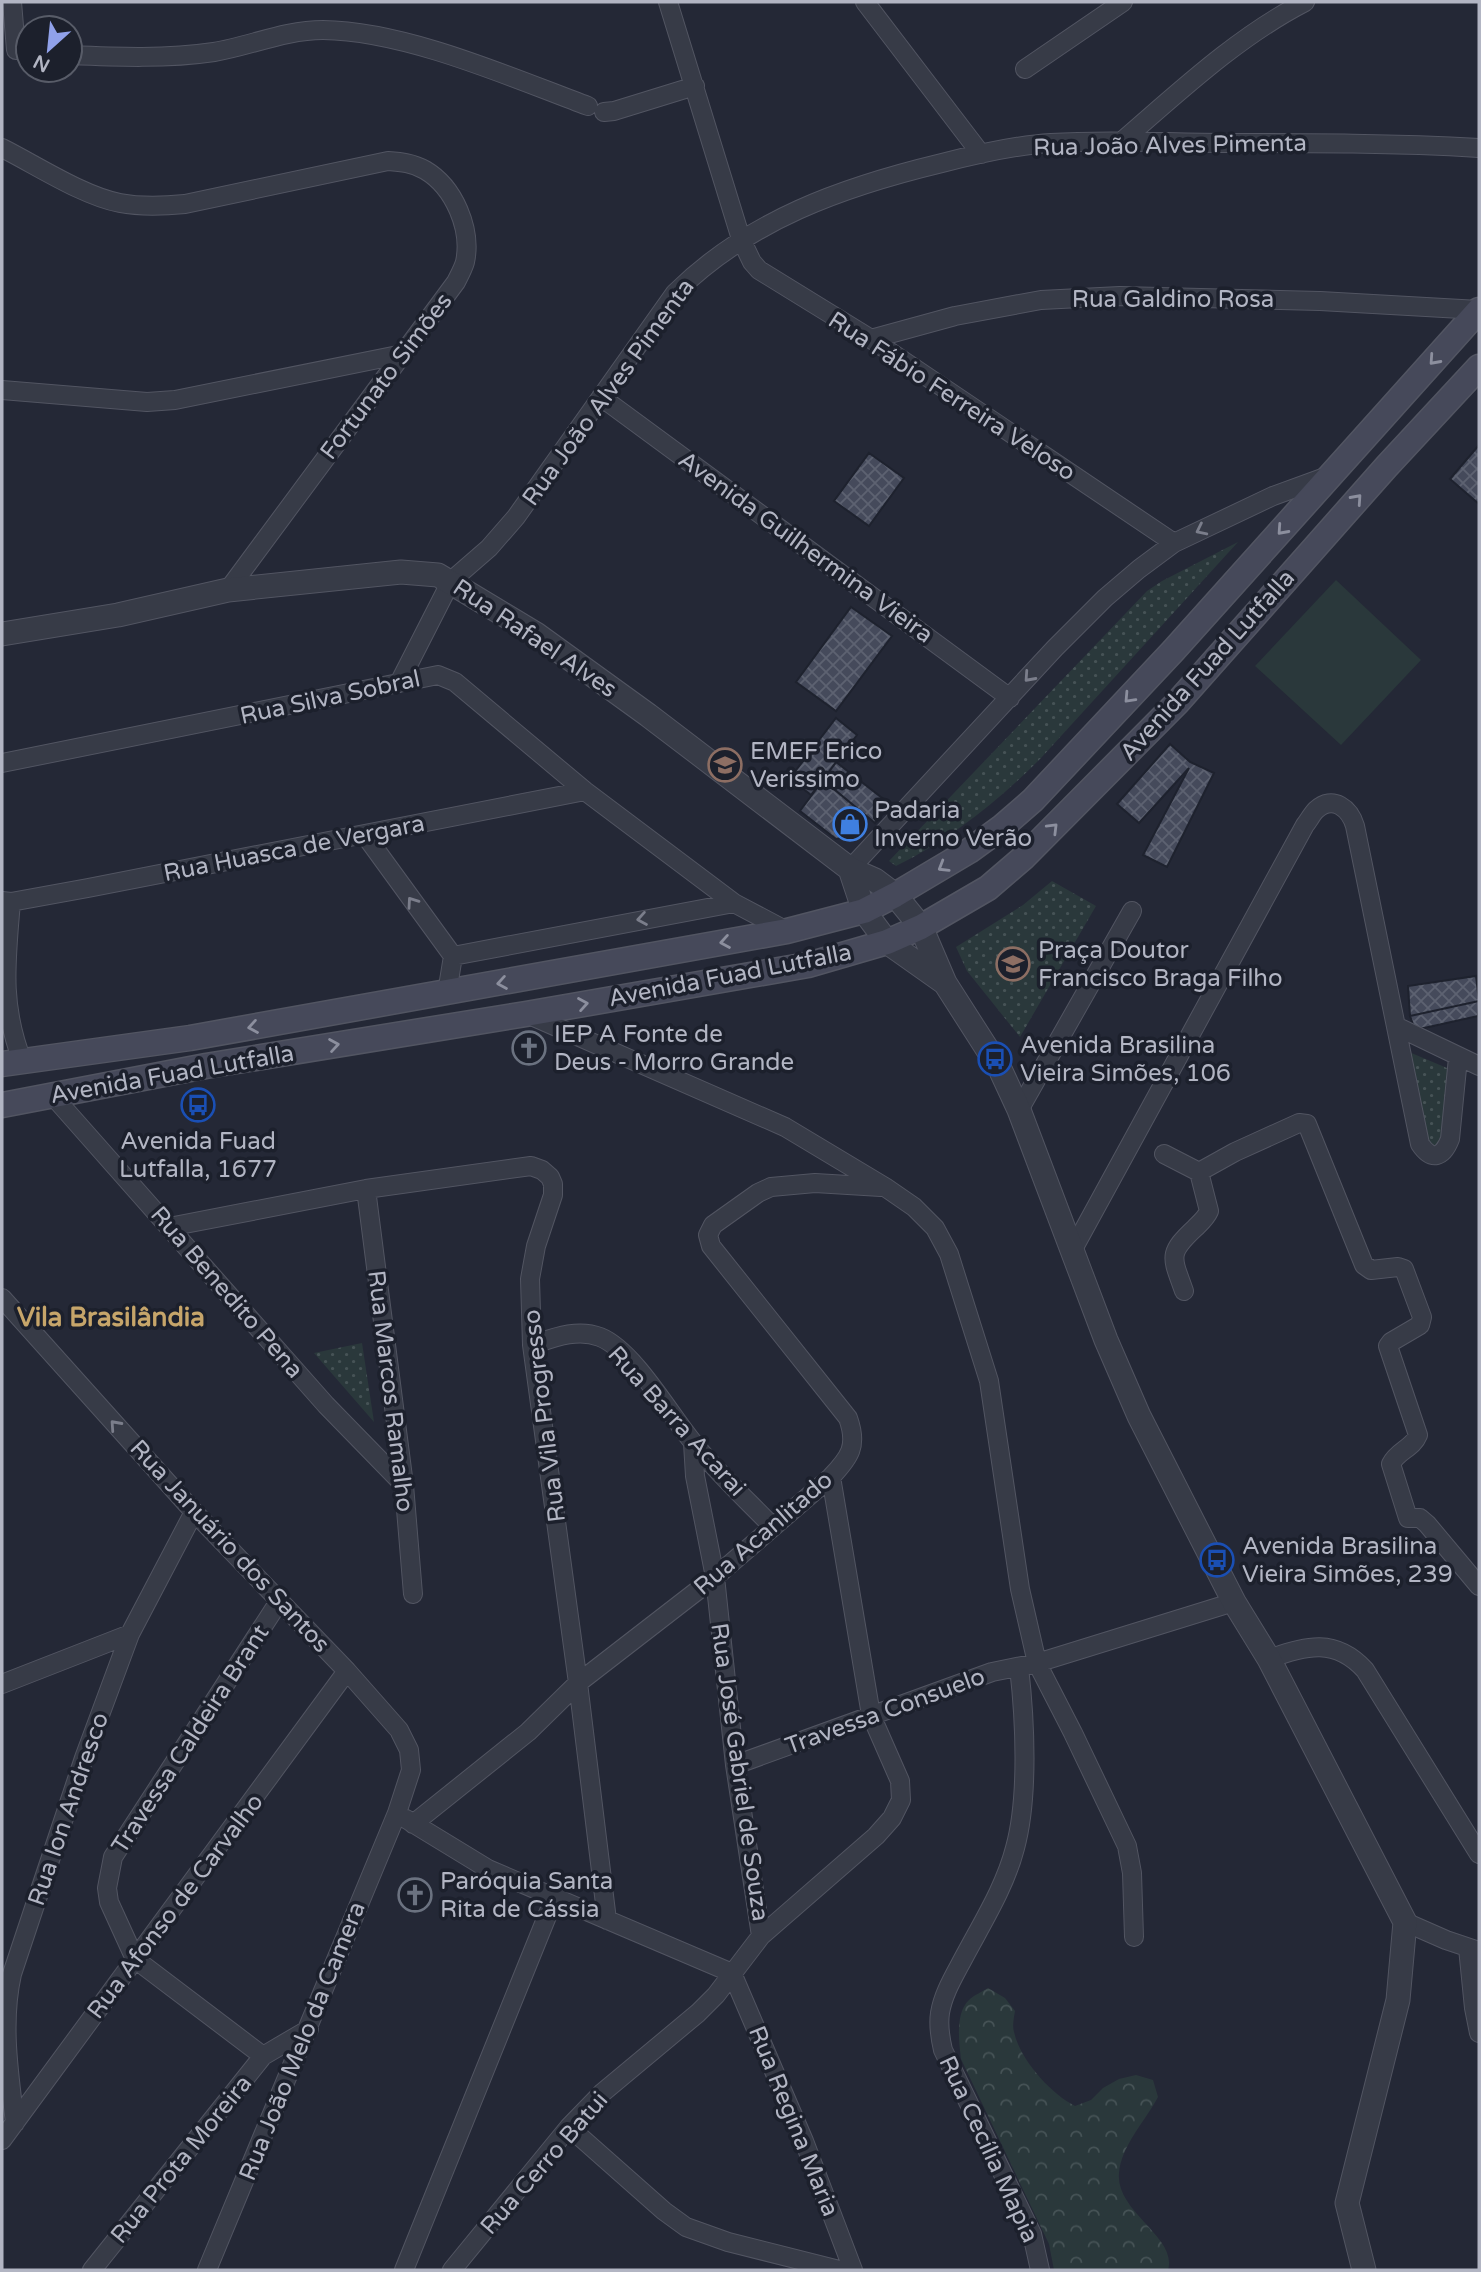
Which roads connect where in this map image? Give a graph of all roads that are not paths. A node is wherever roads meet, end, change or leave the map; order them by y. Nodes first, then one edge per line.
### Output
1 (12, 2) edge
2 (668, 2) edge
3 (864, 2) edge
4 (1123, 2) edge
5 (1305, 2) edge
6 (14, 33) edge
7 (84, 55) edge
8 (1026, 69) dead end
9 (695, 86) junction
10 (1121, 142) junction
11 (2, 148) edge
12 (1479, 148) edge
13 (981, 154) junction
14 (741, 239) junction
15 (1479, 310) edge
16 (871, 339) junction
17 (403, 354) junction
18 (1479, 367) edge
19 (2, 390) edge
20 (601, 397) junction
21 (1331, 475) junction
22 (1174, 543) junction
23 (451, 581) junction
24 (228, 590) junction
25 (2, 634) edge
26 (399, 683) junction
27 (1010, 698) junction
28 (2, 764) edge
29 (585, 791) junction
30 (365, 835) junction
31 (850, 869) junction
32 (895, 895) junction
33 (6, 901) edge
34 (734, 903) junction
35 (864, 911) junction
36 (1132, 911) dead end
37 (921, 927) junction
38 (787, 931) junction
39 (887, 942) junction
40 (453, 957) junction
41 (946, 982) junction
42 (447, 993) junction
43 (526, 1014) junction
44 (1398, 1027) junction
45 (153, 1044) junction
46 (1458, 1058) junction
47 (12, 1063) edge
48 (1479, 1066) edge
49 (149, 1077) junction
50 (53, 1096) junction
51 (2, 1105) edge
52 (1019, 1110) junction
53 (1164, 1154) dead end
54 (1199, 1172) junction
55 (885, 1187) junction
56 (366, 1189) junction
57 (169, 1227) junction
58 (1071, 1253) junction
59 (1184, 1292) dead end
60 (2, 1298) edge
61 (531, 1345) junction
62 (693, 1443) junction
63 (831, 1477) junction
64 (404, 1485) junction
65 (194, 1512) junction
66 (773, 1527) junction
67 (715, 1577) junction
68 (1479, 1586) edge
69 (413, 1594) dead end
70 (280, 1600) junction
71 (1234, 1602) junction
72 (130, 1634) junction
73 (1269, 1659) junction
74 (1028, 1665) junction
75 (347, 1671) junction
76 (578, 1683) junction
77 (2, 1684) edge
78 (871, 1715) junction
79 (735, 1766) junction
80 (397, 1813) junction
81 (413, 1824) junction
82 (1479, 1854) edge
83 (554, 1899) junction
84 (607, 1920) junction
85 (1405, 1922) junction
86 (761, 1936) junction
87 (1134, 1937) dead end
88 (1474, 1949) edge
89 (135, 1959) junction
90 (732, 1973) junction
91 (309, 2029) junction
92 (1479, 2033) edge
93 (263, 2056) junction
94 (15, 2123) junction
95 (569, 2127) junction
96 (2, 2140) edge
97 (92, 2270) edge
98 (207, 2270) edge
99 (404, 2270) edge
100 (452, 2270) edge
101 (839, 2270) edge
102 (853, 2270) edge
103 (1040, 2270) edge
104 (1364, 2270) edge

1 - 6 street
2 - 9 street, Rua Fábio Ferreira Veloso
3 - 13 street
4 - 8 street
5 - 10 street
7 - 9 street
9 - 14 street, Rua Fábio Ferreira Veloso
10 - 12 street, Rua João Alves Pimenta
10 - 13 street, Rua João Alves Pimenta
11 - 17 street, Fortunato Simões
13 - 14 street, Rua João Alves Pimenta
14 - 16 street, Rua Fábio Ferreira Veloso
14 - 20 street, Rua João Alves Pimenta
15 - 16 street, Rua Galdino Rosa
15 -> 21 main road, Avenida Fuad Lutfalla
16 - 22 street, Rua Fábio Ferreira Veloso
17 - 19 street
17 - 24 street, Fortunato Simões
37 -> 18 main road, Avenida Fuad Lutfalla
20 - 23 street, Rua João Alves Pimenta
20 - 27 street, Avenida Guilhermina Vieira
21 -> 22 street, Avenida Fuad Lutfalla
21 -> 32 main road, Avenida Fuad Lutfalla
22 -> 27 street, Avenida Fuad Lutfalla
23 - 24 street, Rua Rafael Alves
23 - 26 street
23 - 31 street, Rua Rafael Alves
24 - 25 street, Rua Rafael Alves
26 - 28 street, Rua Silva Sobral
26 - 29 street, Rua Silva Sobral
27 - 31 street, Avenida Fuad Lutfalla
29 - 30 street, Rua Huasca de Vergara
29 - 34 street, Rua Silva Sobral
30 - 33 street, Rua Huasca de Vergara
40 -> 30 street
31 - 32 street, Rua Rafael Alves
31 - 35 street
32 - 35 main road, Avenida Fuad Lutfalla
32 - 37 street, Rua Rafael Alves
33 - 47 street
34 - 38 street, Rua Silva Sobral
34 -> 40 street
35 - 38 main road, Avenida Fuad Lutfalla
35 - 39 street
36 - 52 street
37 - 39 main road, Avenida Fuad Lutfalla
37 - 41 street, Rua Rafael Alves
38 -> 42 main road, Avenida Fuad Lutfalla
39 - 41 street
43 -> 39 main road, Avenida Fuad Lutfalla
40 - 42 street
41 - 52 street, Rua Rafael Alves
42 -> 45 main road, Avenida Fuad Lutfalla
49 -> 43 main road, Avenida Fuad Lutfalla
43 - 55 street
44 - 46 street
44 - 46 street
44 - 58 street
45 - 47 main road, Avenida Fuad Lutfalla
45 - 49 main road
46 - 48 street
49 - 50 main road, Avenida Fuad Lutfalla
50 - 51 main road, Avenida Fuad Lutfalla
50 - 57 street, Rua Benedito Pena
52 - 58 street, Rua Rafael Alves
53 - 54 street
54 - 59 street
54 - 68 street
55 - 63 street, Rua Acanlitado
55 - 74 street
56 - 57 street, Rua Vila Progresso
56 - 61 street, Rua Vila Progresso
56 - 64 street, Rua Marcos Ramalho
57 - 64 street, Rua Benedito Pena
58 - 71 street, Rua Rafael Alves
65 -> 60 street, Rua Januário dos Santos
61 - 62 street, Rua Barra Acarai
61 - 76 street, Rua Vila Progresso
62 - 66 street, Rua Barra Acarai
62 - 67 street, Rua José Gabriel de Souza
63 - 66 street, Rua Acanlitado
63 - 78 street, Rua Cerro Batui
64 - 69 street, Rua Marcos Ramalho
65 - 70 street, Rua Januário dos Santos
65 - 72 street, Rua Ion Andresco
66 - 67 street, Rua Acanlitado
67 - 76 street, Rua Acanlitado
67 - 79 street, Rua José Gabriel de Souza
70 - 75 street, Rua Januário dos Santos
70 - 89 street, Travessa Caldeira Brant
71 - 73 street, Rua Rafael Alves
71 - 74 street, Travessa Consuelo
72 - 77 street
72 - 94 street, Rua Ion Andresco
73 - 82 street
73 - 85 street, Rua Rafael Alves
74 - 78 street, Travessa Consuelo
74 - 87 street
74 - 103 street, Rua Cecília Mapia
75 - 80 street, Rua Januário dos Santos
75 - 89 street, Rua Afonso de Carvalho
76 - 81 street, Rua Acanlitado
76 - 84 street, Rua Vila Progresso
78 - 79 street, Travessa Consuelo
78 - 86 street, Rua Cerro Batui
79 - 86 street, Rua José Gabriel de Souza
80 - 81 street
80 - 91 street, Rua João Melo da Camera
81 - 83 street
83 - 84 street
83 - 99 street
84 - 90 street
85 - 88 street
85 - 104 street
86 - 90 street, Rua Cerro Batui
88 - 92 street
89 - 93 street
89 - 94 street, Rua Afonso de Carvalho
90 - 95 street, Rua Cerro Batui
90 - 102 street, Rua Regina Maria
91 - 93 street, Rua Prota Moreira
91 - 98 street, Rua João Melo da Camera
93 - 97 street, Rua Prota Moreira
94 - 96 street, Rua Afonso de Carvalho
95 - 100 street, Rua Cerro Batui
95 - 101 street

